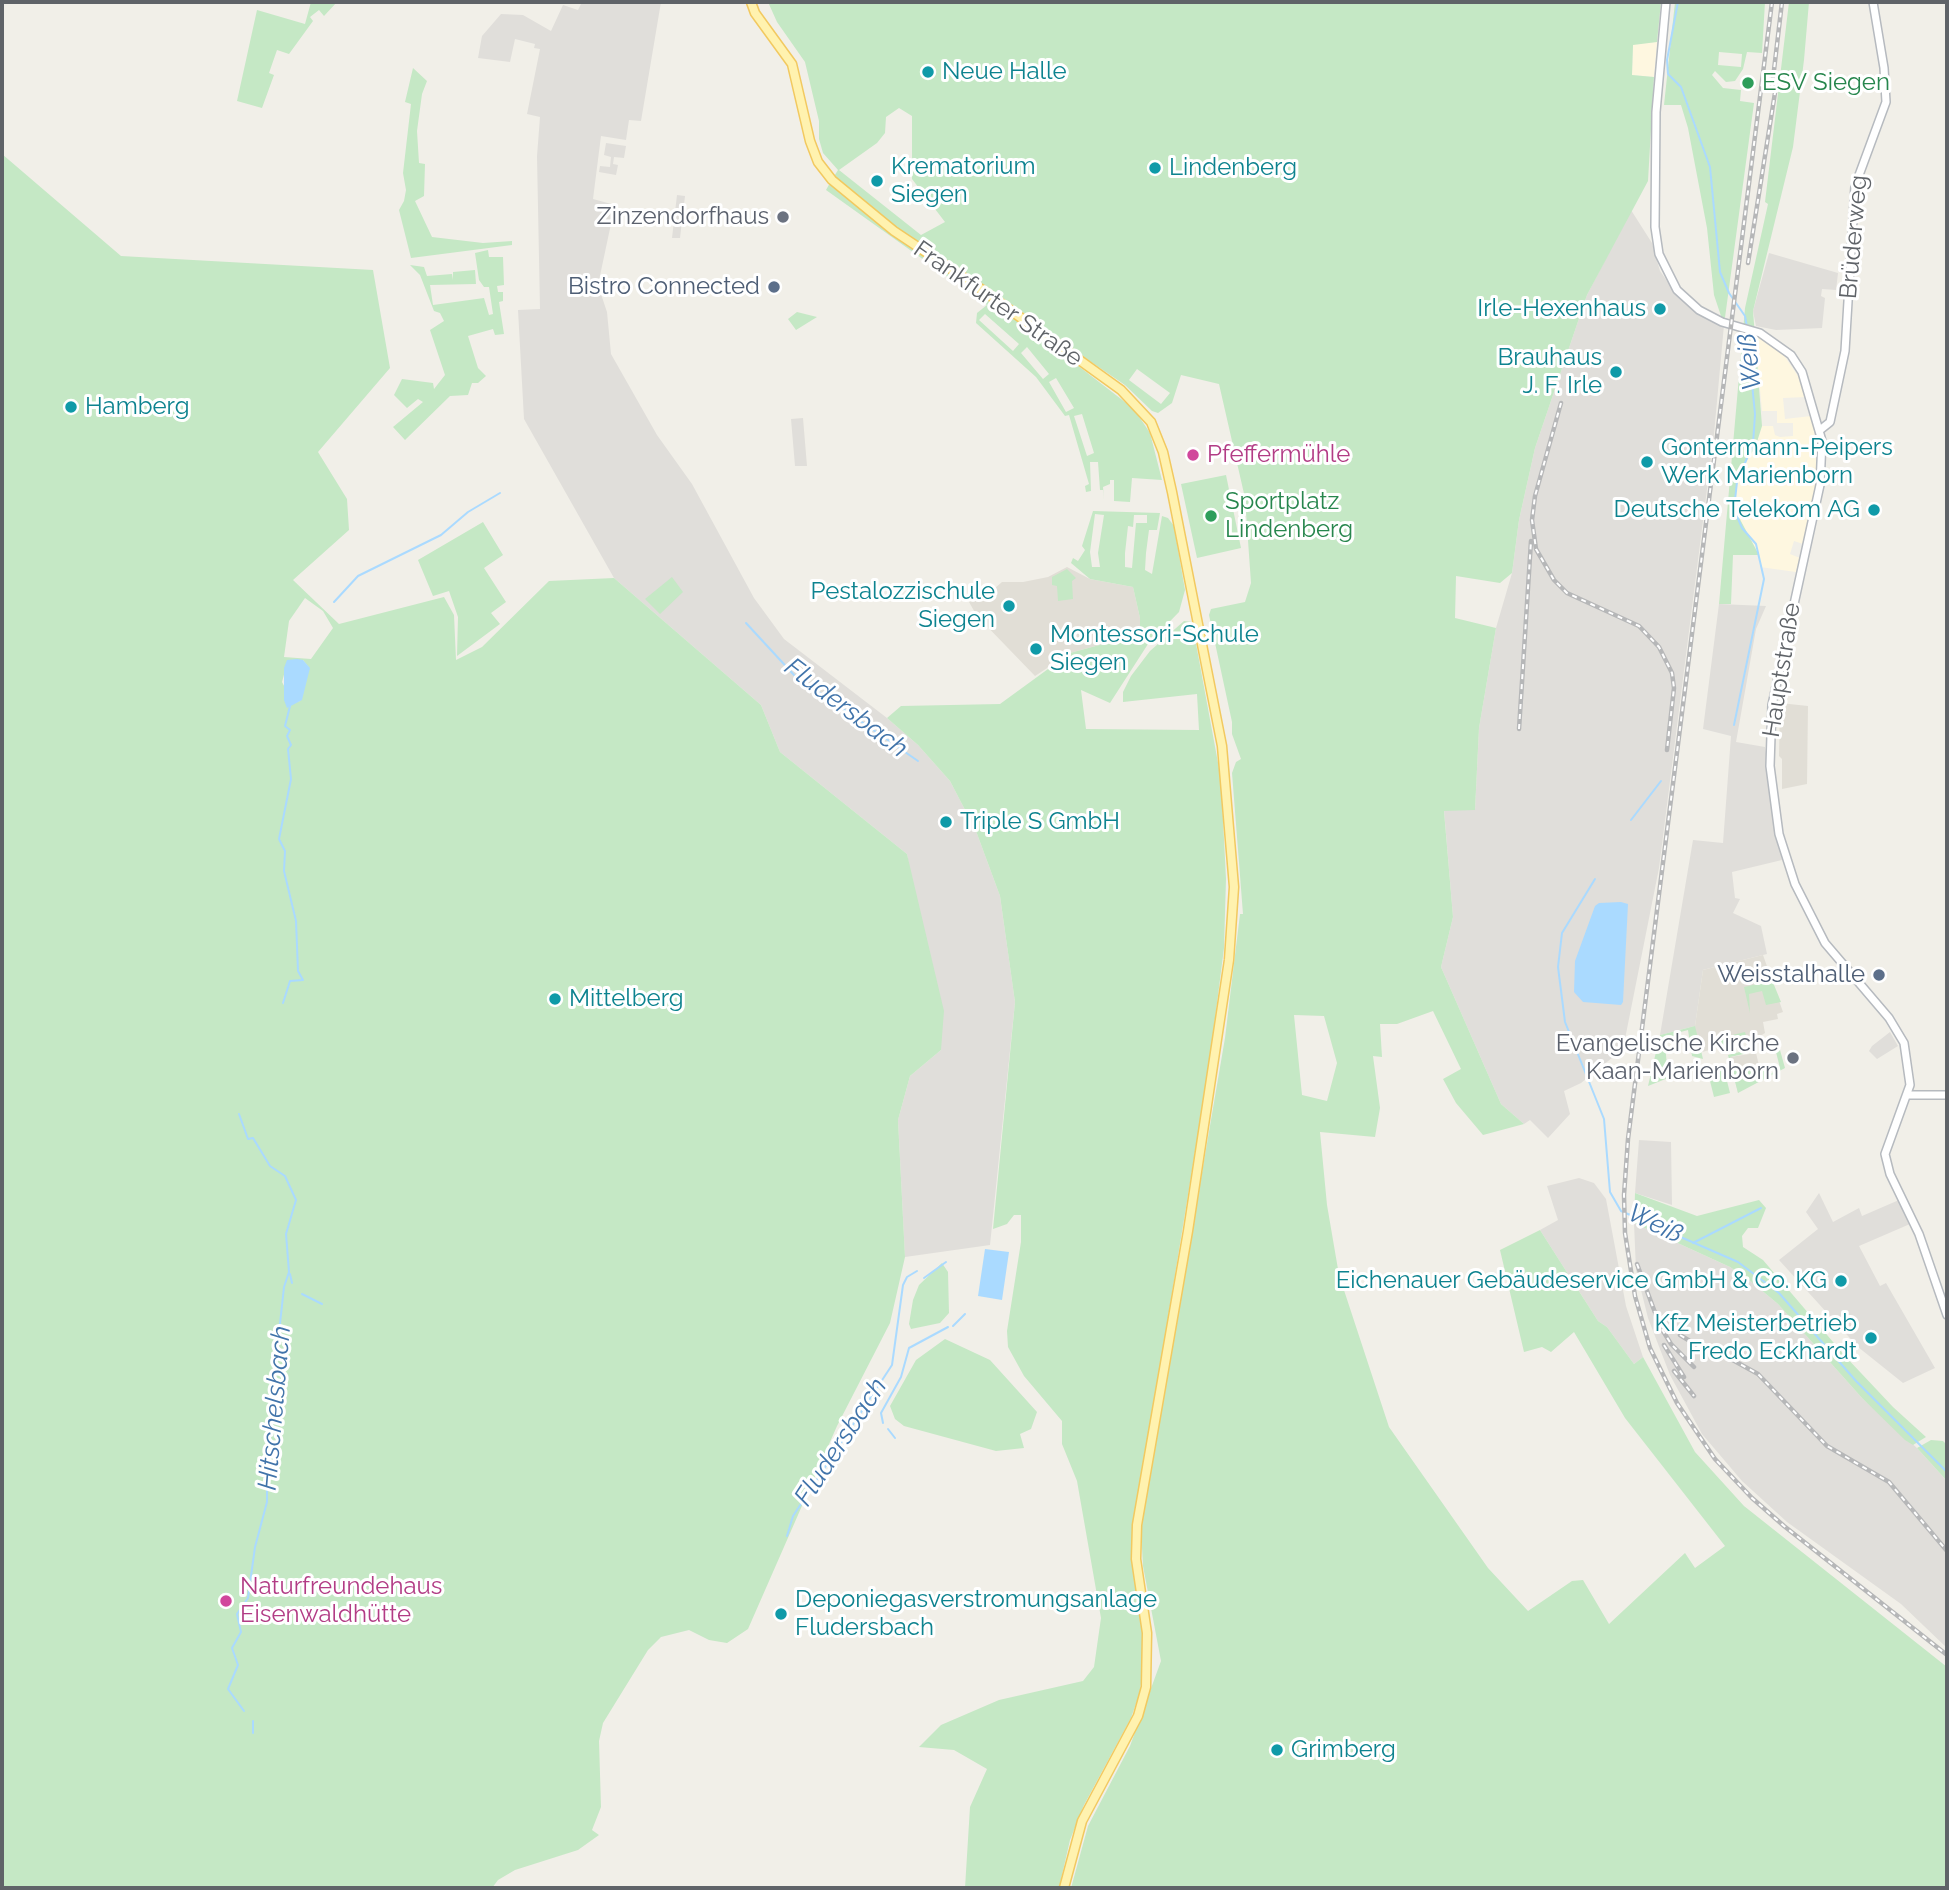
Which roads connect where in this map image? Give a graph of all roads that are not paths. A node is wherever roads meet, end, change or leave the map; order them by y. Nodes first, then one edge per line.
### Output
1 (751, 2) edge
2 (1666, 2) edge
3 (1873, 2) edge
4 (1820, 430) junction
5 (1908, 1095) junction
6 (1947, 1095) edge
7 (1947, 1315) edge
8 (1064, 1888) edge

1 - 8 main road, Frankfurter Straße
2 - 4 main road, Hauptstraße
3 - 4 main road, Brüderweg
4 - 5 main road, Hauptstraße
5 - 6 main road
5 - 7 main road, Hauptstraße

